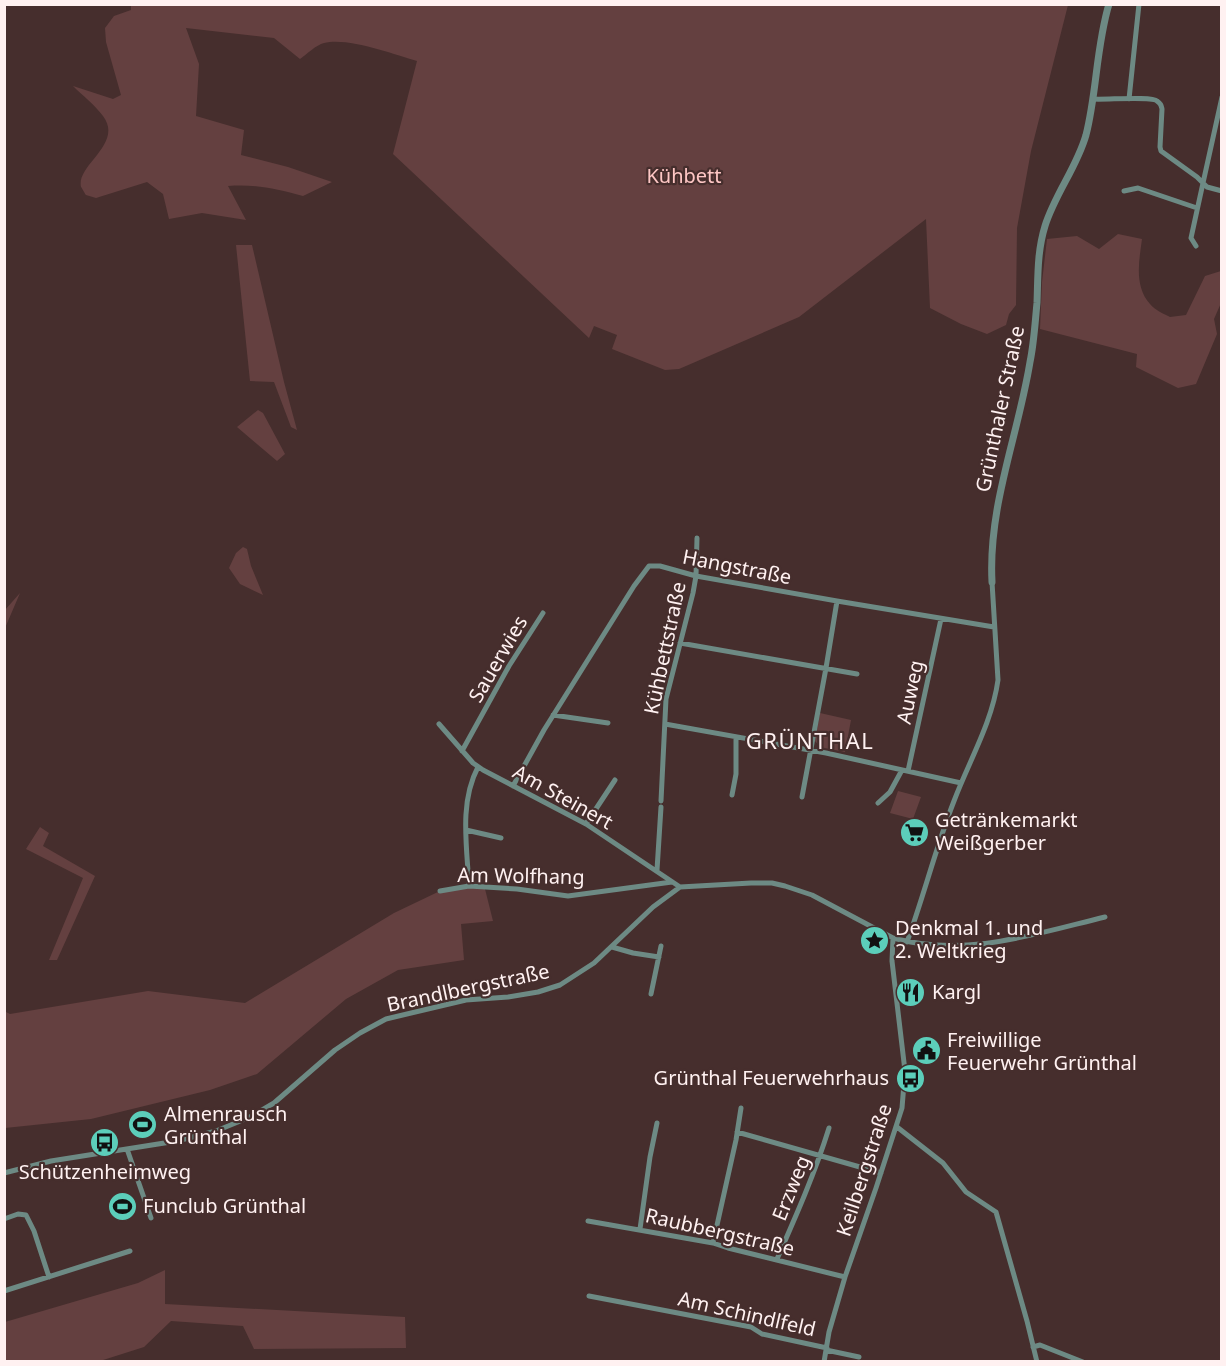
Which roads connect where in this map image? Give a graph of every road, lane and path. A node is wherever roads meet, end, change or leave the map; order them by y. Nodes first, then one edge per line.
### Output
1 (1109, 4) edge
2 (1139, 4) edge
3 (1221, 97) edge
4 (1093, 99) junction
5 (1129, 99) junction
6 (1203, 183) junction
7 (1124, 191) dead end
8 (1221, 191) edge
9 (1197, 208) junction
10 (1196, 246) dead end
11 (697, 538) dead end
12 (696, 576) junction
13 (992, 582) joint
14 (837, 601) junction
15 (543, 613) dead end
16 (941, 619) junction
17 (994, 627) junction
18 (680, 643) junction
19 (826, 668) junction
20 (858, 674) dead end
21 (553, 715) junction
22 (608, 723) dead end
23 (439, 724) dead end
24 (664, 724) junction
25 (736, 738) junction
26 (811, 751) junction
27 (462, 752) junction
28 (478, 766) junction
29 (905, 771) junction
30 (615, 780) dead end
31 (961, 783) junction
32 (513, 786) junction
33 (732, 795) dead end
34 (802, 797) dead end
35 (878, 803) dead end
36 (586, 824) junction
37 (466, 830) junction
38 (501, 838) dead end
39 (657, 870) junction
40 (672, 882) junction
41 (469, 886) junction
42 (680, 886) junction
43 (440, 891) dead end
44 (1104, 917) dead end
45 (893, 938) junction
46 (907, 942) junction
47 (661, 946) dead end
48 (612, 947) junction
49 (658, 957) junction
50 (651, 994) dead end
51 (741, 1108) dead end
52 (657, 1124) dead end
53 (897, 1127) junction
54 (829, 1128) dead end
55 (737, 1132) junction
56 (127, 1149) junction
57 (820, 1155) junction
58 (4, 1173) edge
59 (881, 1173) junction
60 (151, 1218) dead end
61 (4, 1219) edge
62 (588, 1221) dead end
63 (640, 1229) junction
64 (713, 1243) junction
65 (130, 1251) dead end
66 (777, 1259) junction
67 (49, 1277) junction
68 (845, 1277) junction
69 (4, 1291) edge
70 (589, 1296) dead end
71 (1033, 1347) junction
72 (826, 1349) junction
73 (859, 1358) dead end
74 (824, 1362) edge
75 (1037, 1362) edge
76 (1083, 1362) edge

1 - 4 street, Grünthaler Straße
2 - 5 street
3 - 6 street
4 - 5 street
4 - 13 street, Grünthaler Straße
5 - 6 street
6 - 8 street
6 - 9 street
7 - 9 street
9 - 10 street
11 - 12 street, Kühbettstraße
12 - 14 street, Hangstraße
12 - 18 street, Kühbettstraße
12 - 21 street, Hangstraße
13 - 17 street
14 - 16 street, Hangstraße
14 - 19 street
15 - 27 street, Sauerwies
16 - 17 street, Hangstraße
16 - 29 street, Auweg
17 - 31 street
18 - 19 street
18 - 24 street, Kühbettstraße
19 - 20 street
19 - 26 street
21 - 22 street
21 - 32 street, Hangstraße
23 - 27 street, Am Steinert
24 - 25 street
24 - 39 street, Kühbettstraße
25 - 26 street
25 - 33 street
26 - 29 street
26 - 34 street
27 - 28 street, Am Steinert
28 - 32 street, Am Steinert
28 - 37 street
29 - 31 street
29 - 35 street, Auweg
30 - 36 street
31 - 46 street
32 - 36 street, Am Steinert
36 - 39 street, Am Steinert
37 - 38 street
37 - 41 street
39 - 40 street, Am Steinert
40 - 41 street, Am Wolfhang
40 - 42 street, Am Steinert
41 - 43 street, Am Wolfhang
42 - 45 street
42 - 48 street, Brandlbergstraße
44 - 46 street
45 - 46 street
45 - 53 street, Keilbergstraße
47 - 49 street
48 - 49 street
48 - 56 street, Brandlbergstraße
49 - 50 street
51 - 55 street
52 - 63 street
53 - 59 street, Keilbergstraße
53 - 71 street
54 - 57 street, Erzweg
55 - 57 street
55 - 64 street
56 - 58 street, Brandlbergstraße
56 - 60 street
57 - 59 street
57 - 66 street, Erzweg
59 - 68 street, Keilbergstraße
61 - 67 street
62 - 63 street, Raubbergstraße
63 - 64 street, Raubbergstraße
64 - 66 street, Raubbergstraße
65 - 67 street
66 - 68 street, Raubbergstraße
67 - 69 street
68 - 72 street, Keilbergstraße
70 - 72 street, Am Schindlfeld
71 - 75 street
71 - 76 street
72 - 73 street
72 - 74 street, Keilbergstraße

